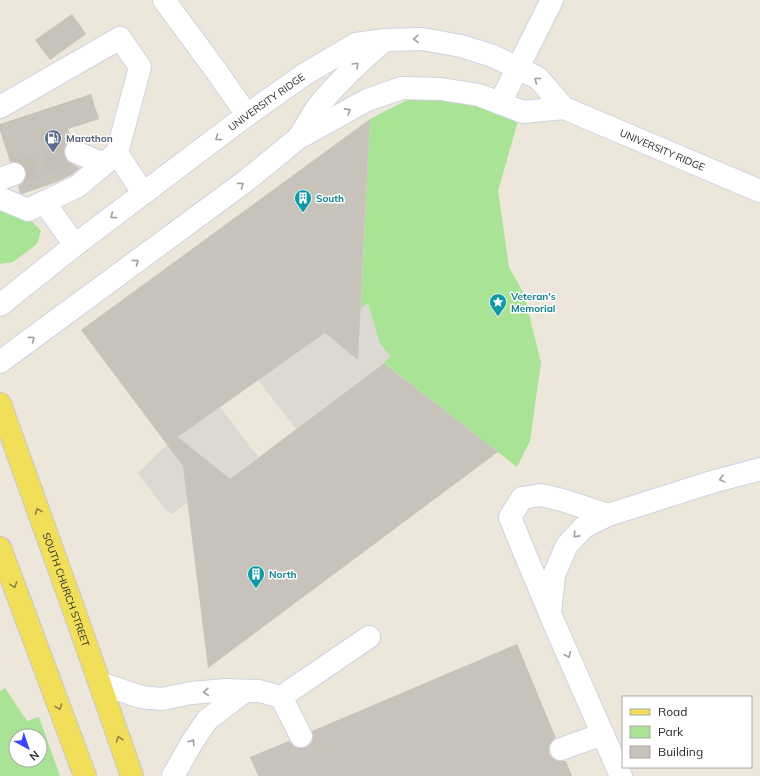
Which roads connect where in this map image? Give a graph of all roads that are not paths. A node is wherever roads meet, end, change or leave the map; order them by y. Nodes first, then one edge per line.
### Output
1 (164, 0) edge
2 (552, 0) edge
3 (385, 40) junction
4 (517, 69) junction
5 (500, 103) junction
6 (0, 107) edge
7 (564, 108) junction
8 (247, 115) junction
9 (297, 139) junction
10 (76, 152) tunnel mouth
11 (110, 158) junction
12 (760, 191) edge
13 (143, 193) junction
14 (0, 198) edge
15 (44, 202) junction
16 (75, 244) junction
17 (0, 305) edge
18 (0, 362) edge
19 (0, 404) edge
20 (760, 468) edge
21 (608, 515) junction
22 (0, 548) edge
23 (550, 614) junction
24 (369, 637) dead end
25 (100, 684) junction
26 (245, 691) junction
27 (281, 697) junction
28 (603, 734) junction
29 (300, 736) dead end
30 (561, 749) dead end
31 (84, 776) edge
32 (132, 776) edge
33 (173, 776) edge
34 (621, 776) edge

1 - 8 street
2 - 4 street
4 -> 3 street, UNIVERSITY RIDGE
3 - 8 street, UNIVERSITY RIDGE
9 -> 3 street
4 - 5 street
7 -> 4 street, UNIVERSITY RIDGE
5 - 7 street, UNIVERSITY RIDGE
9 -> 5 street, UNIVERSITY RIDGE
6 - 11 street
7 - 12 street, UNIVERSITY RIDGE
8 -> 13 street, UNIVERSITY RIDGE
18 -> 9 street, UNIVERSITY RIDGE
10 - 11 street
11 - 13 street
11 - 15 street
13 -> 16 street, UNIVERSITY RIDGE
14 - 15 street
15 - 16 street
16 - 17 street, UNIVERSITY RIDGE
25 -> 19 main road, SOUTH CHURCH STREET
20 -> 21 street
21 -> 23 street
21 - 23 street
22 -> 31 main road
23 -> 28 street
24 - 27 street
26 -> 25 street
32 -> 25 main road, SOUTH CHURCH STREET
26 - 27 street
33 -> 26 street
27 - 29 street
28 - 30 street
28 - 34 street

